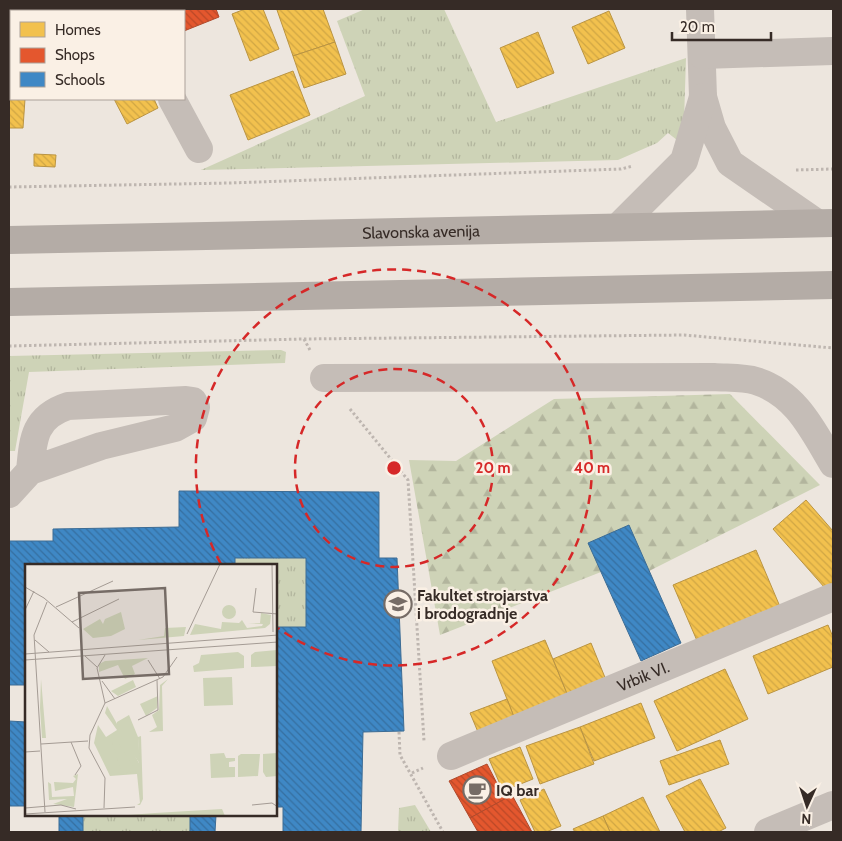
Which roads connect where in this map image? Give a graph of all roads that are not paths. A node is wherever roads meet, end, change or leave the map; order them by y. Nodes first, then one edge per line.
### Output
1 (700, 9) edge
2 (833, 51) edge
3 (702, 55) junction
4 (703, 97) junction
5 (173, 100) edge
6 (199, 149) dead end
7 (825, 223) edge
8 (619, 226) junction
9 (9, 240) edge
10 (833, 285) edge
11 (9, 302) edge
12 (324, 378) road end
13 (833, 464) edge
14 (30, 471) junction
15 (9, 494) edge
16 (833, 597) edge
17 (451, 756) dead end
18 (833, 806) edge
19 (768, 832) edge

1 - 3 street
2 - 3 street
3 - 4 street
4 - 7 street
4 - 8 street
5 - 6 street
7 - 8 main road, Slavonska avenija
8 - 9 main road, Slavonska avenija
10 - 11 main road
12 - 13 street
14 - 14 street
14 - 15 street
16 - 17 street, Vrbik VI.
18 - 19 street

